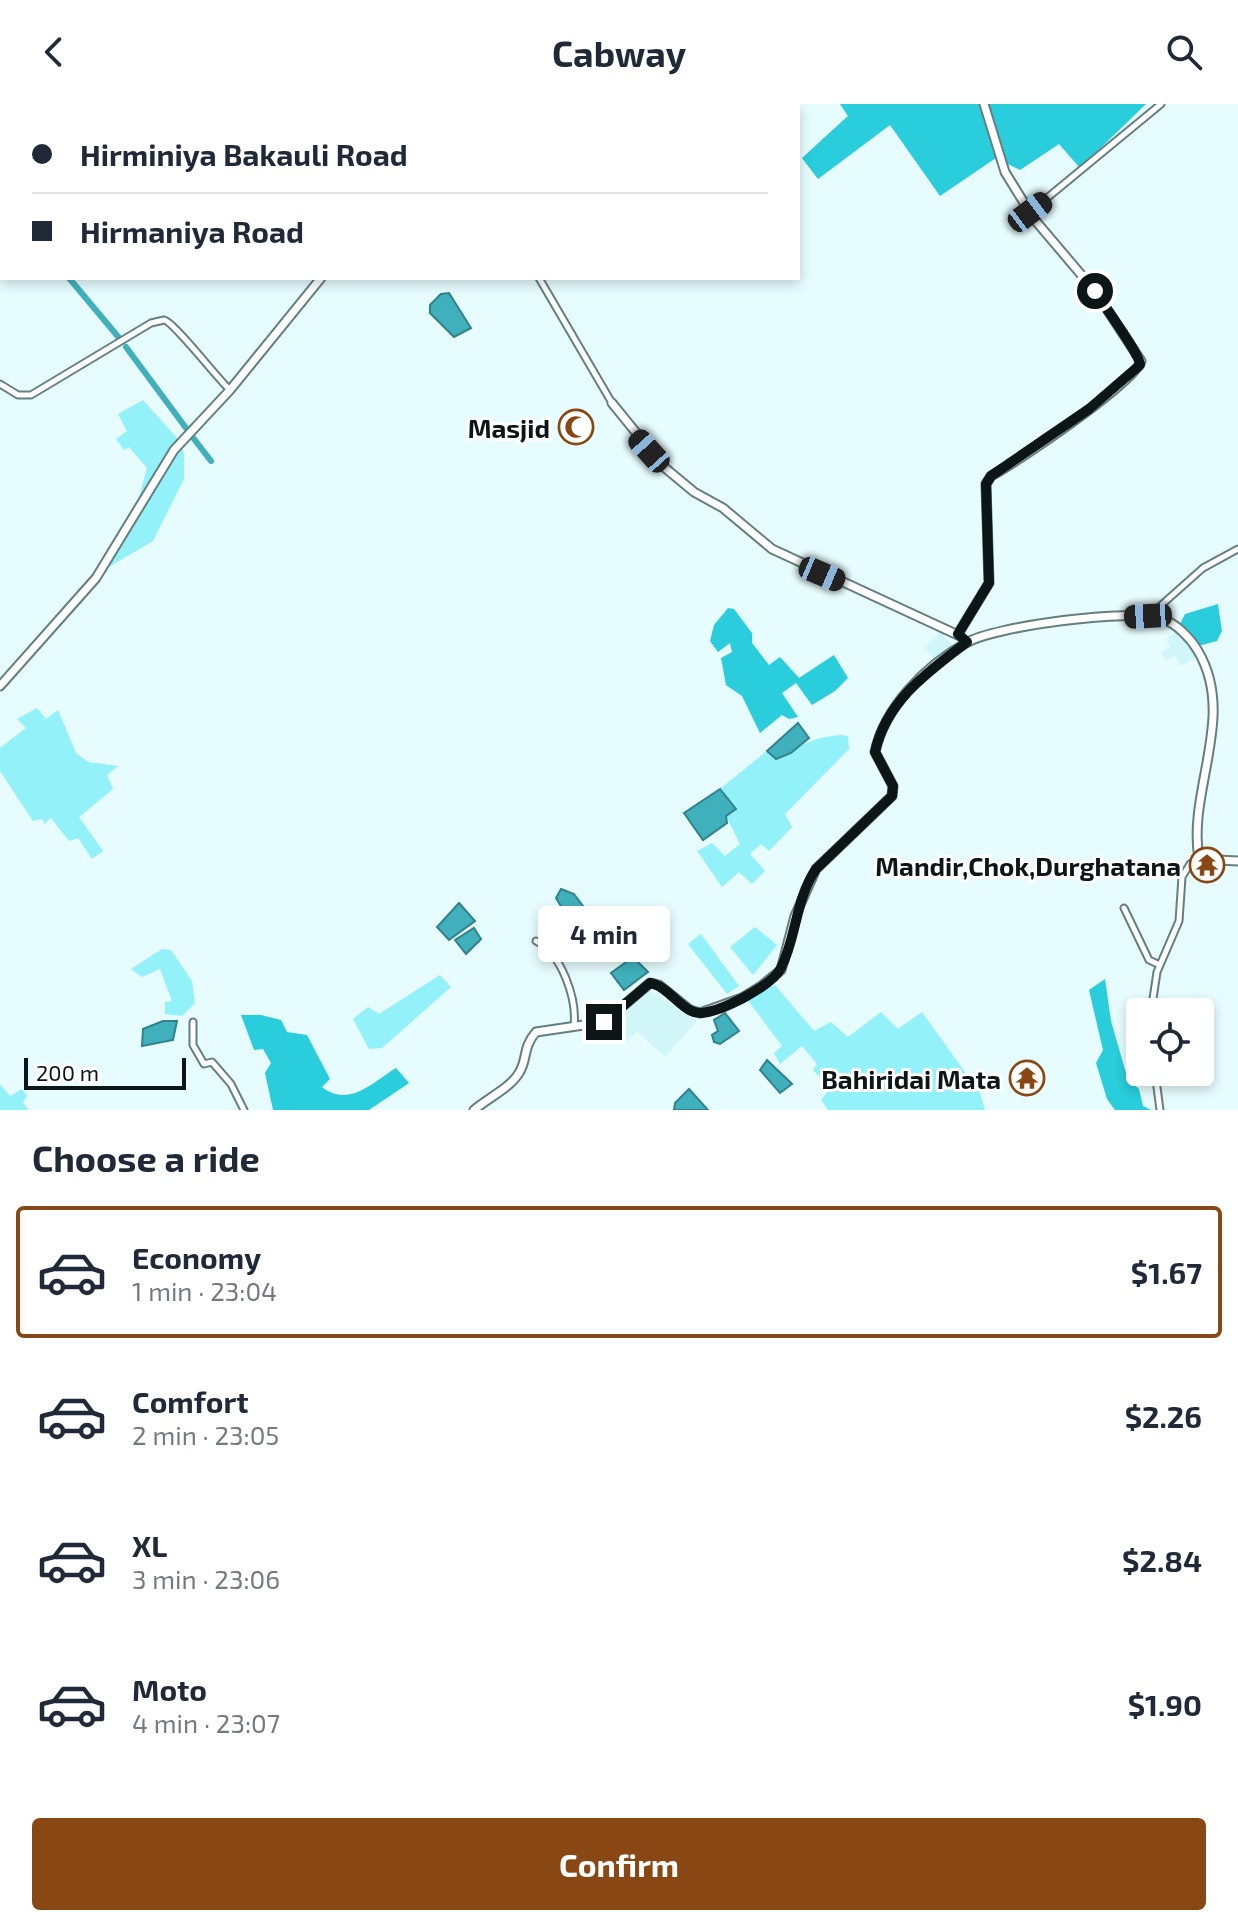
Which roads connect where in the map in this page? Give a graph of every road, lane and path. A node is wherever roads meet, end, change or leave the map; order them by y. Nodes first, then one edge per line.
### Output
1 (984, 104) edge
2 (1161, 104) edge
3 (1030, 212) junction
4 (319, 280) edge
5 (540, 280) edge
6 (0, 384) edge
7 (230, 390) junction
8 (612, 403) joint
9 (1238, 549) edge
10 (1148, 616) junction
11 (958, 634) junction
12 (967, 642) junction
13 (0, 686) edge
14 (1199, 859) junction
15 (1238, 861) edge
16 (1124, 908) dead end
17 (536, 941) dead end
18 (1160, 965) junction
19 (1152, 998) edge
20 (193, 1022) dead end
21 (574, 1026) junction
22 (1157, 1086) edge
23 (244, 1110) edge
24 (474, 1110) edge
25 (1160, 1110) edge

1 - 3 street
2 - 3 street
3 - 11 street
4 - 7 street
5 - 8 street
6 - 7 street
7 - 13 street
8 - 11 street
9 - 10 street
10 - 12 street
10 - 14 street
11 - 12 street
12 - 21 street
14 - 15 street
14 - 18 street
16 - 18 street
17 - 21 street
18 - 19 street
20 - 23 street
21 - 24 street
22 - 25 street

